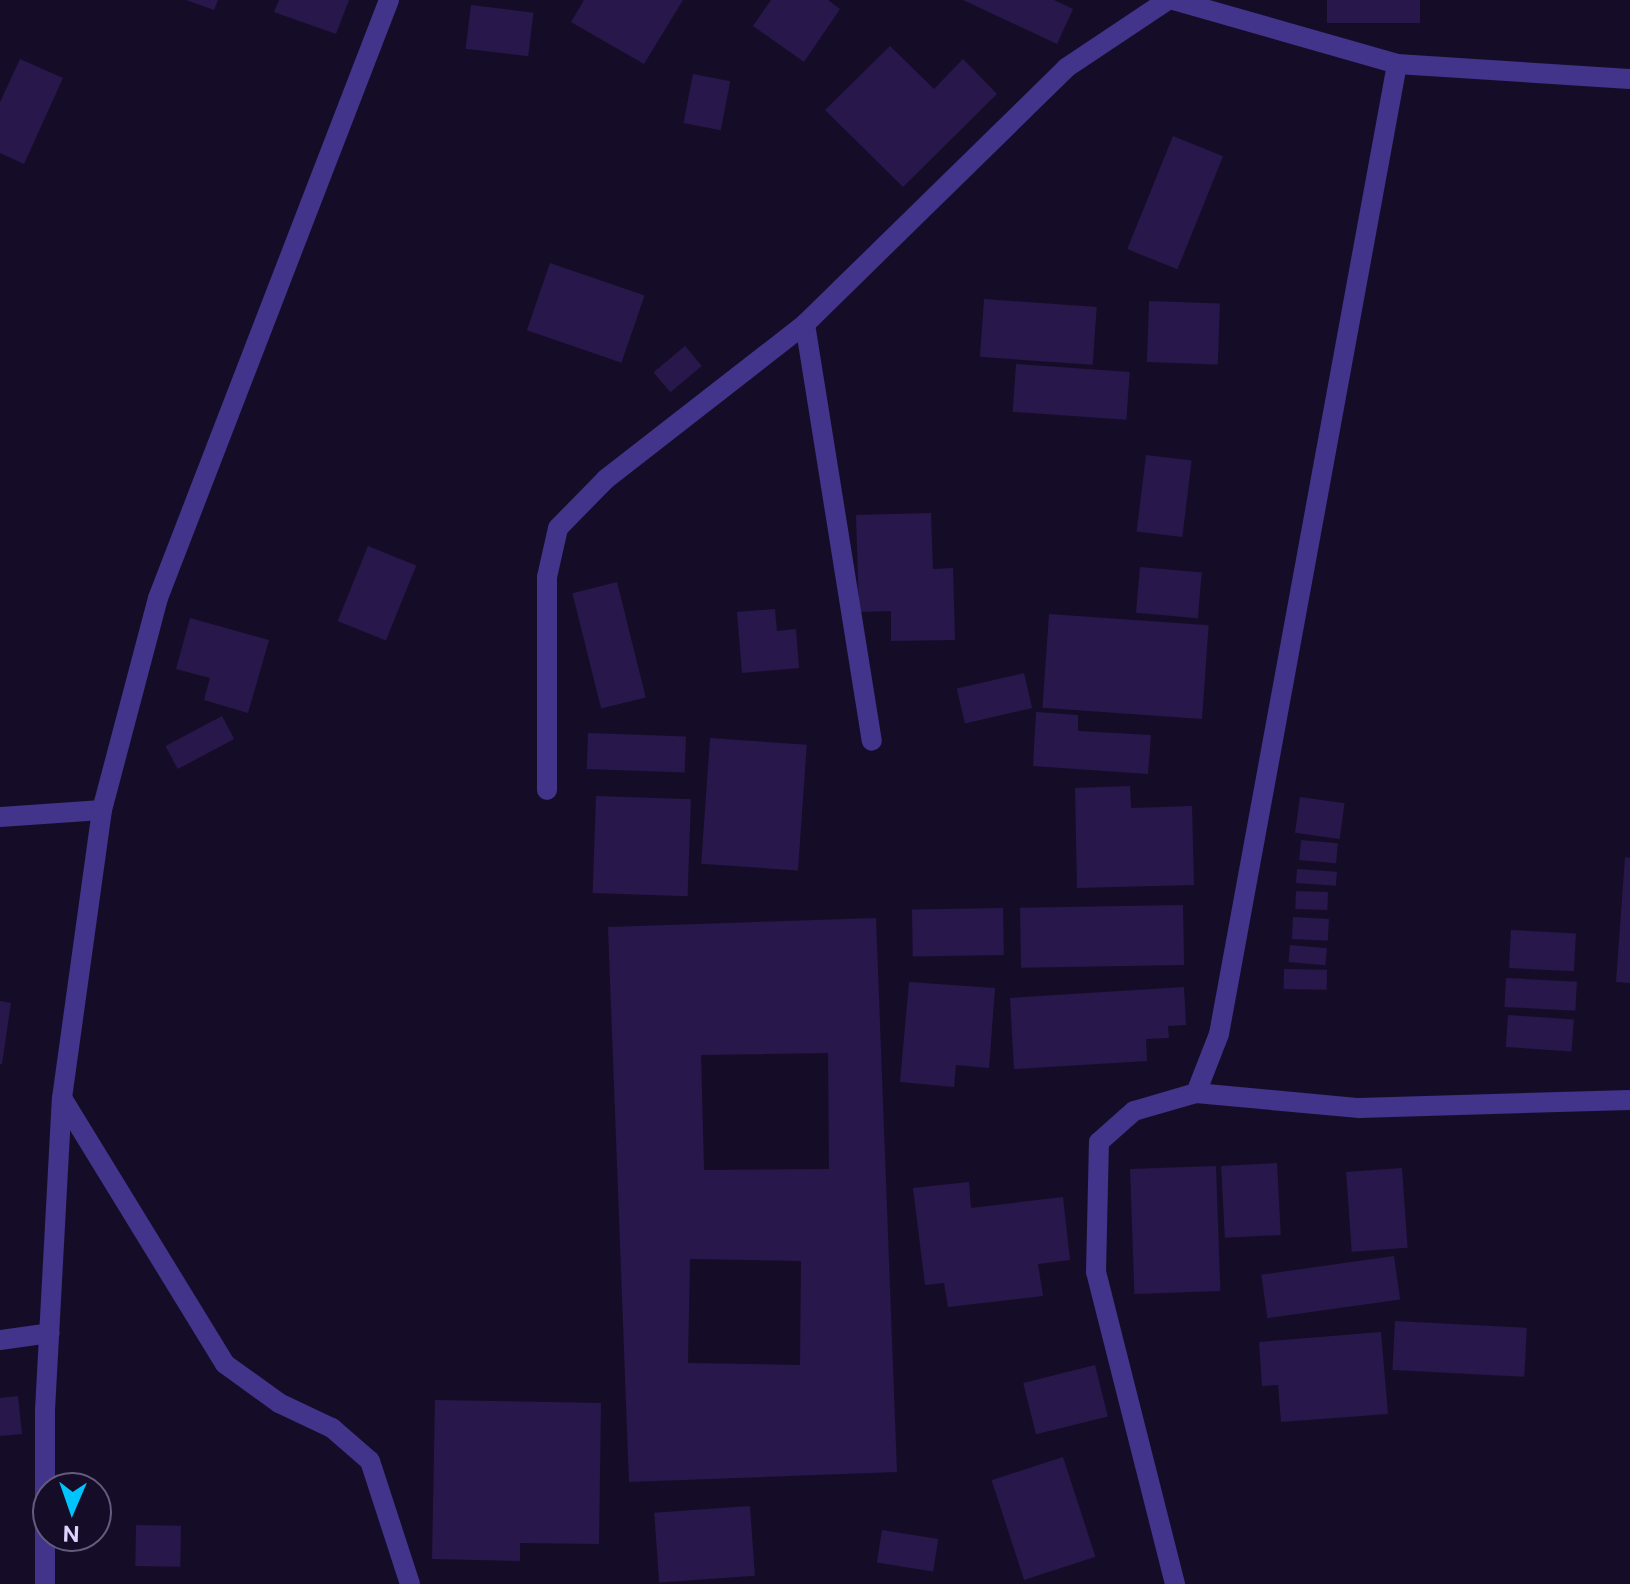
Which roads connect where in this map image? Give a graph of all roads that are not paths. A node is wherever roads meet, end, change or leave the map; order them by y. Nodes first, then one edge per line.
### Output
1 (389, 0) edge
2 (1171, 0) edge
3 (1397, 64) junction
4 (1630, 79) edge
5 (805, 324) junction
6 (872, 741) dead end
7 (547, 790) dead end
8 (102, 810) junction
9 (0, 817) edge
10 (1196, 1093) junction
11 (62, 1098) junction
12 (1630, 1100) edge
13 (50, 1333) junction
14 (0, 1340) edge
15 (45, 1584) edge
16 (410, 1584) edge
17 (1175, 1584) edge

1 - 8 street
2 - 3 street
2 - 5 street
3 - 4 street
3 - 10 street
5 - 6 street
5 - 7 street
8 - 9 street
8 - 11 street
10 - 12 street
10 - 17 street
11 - 13 street
11 - 16 street
13 - 14 street
13 - 15 street

